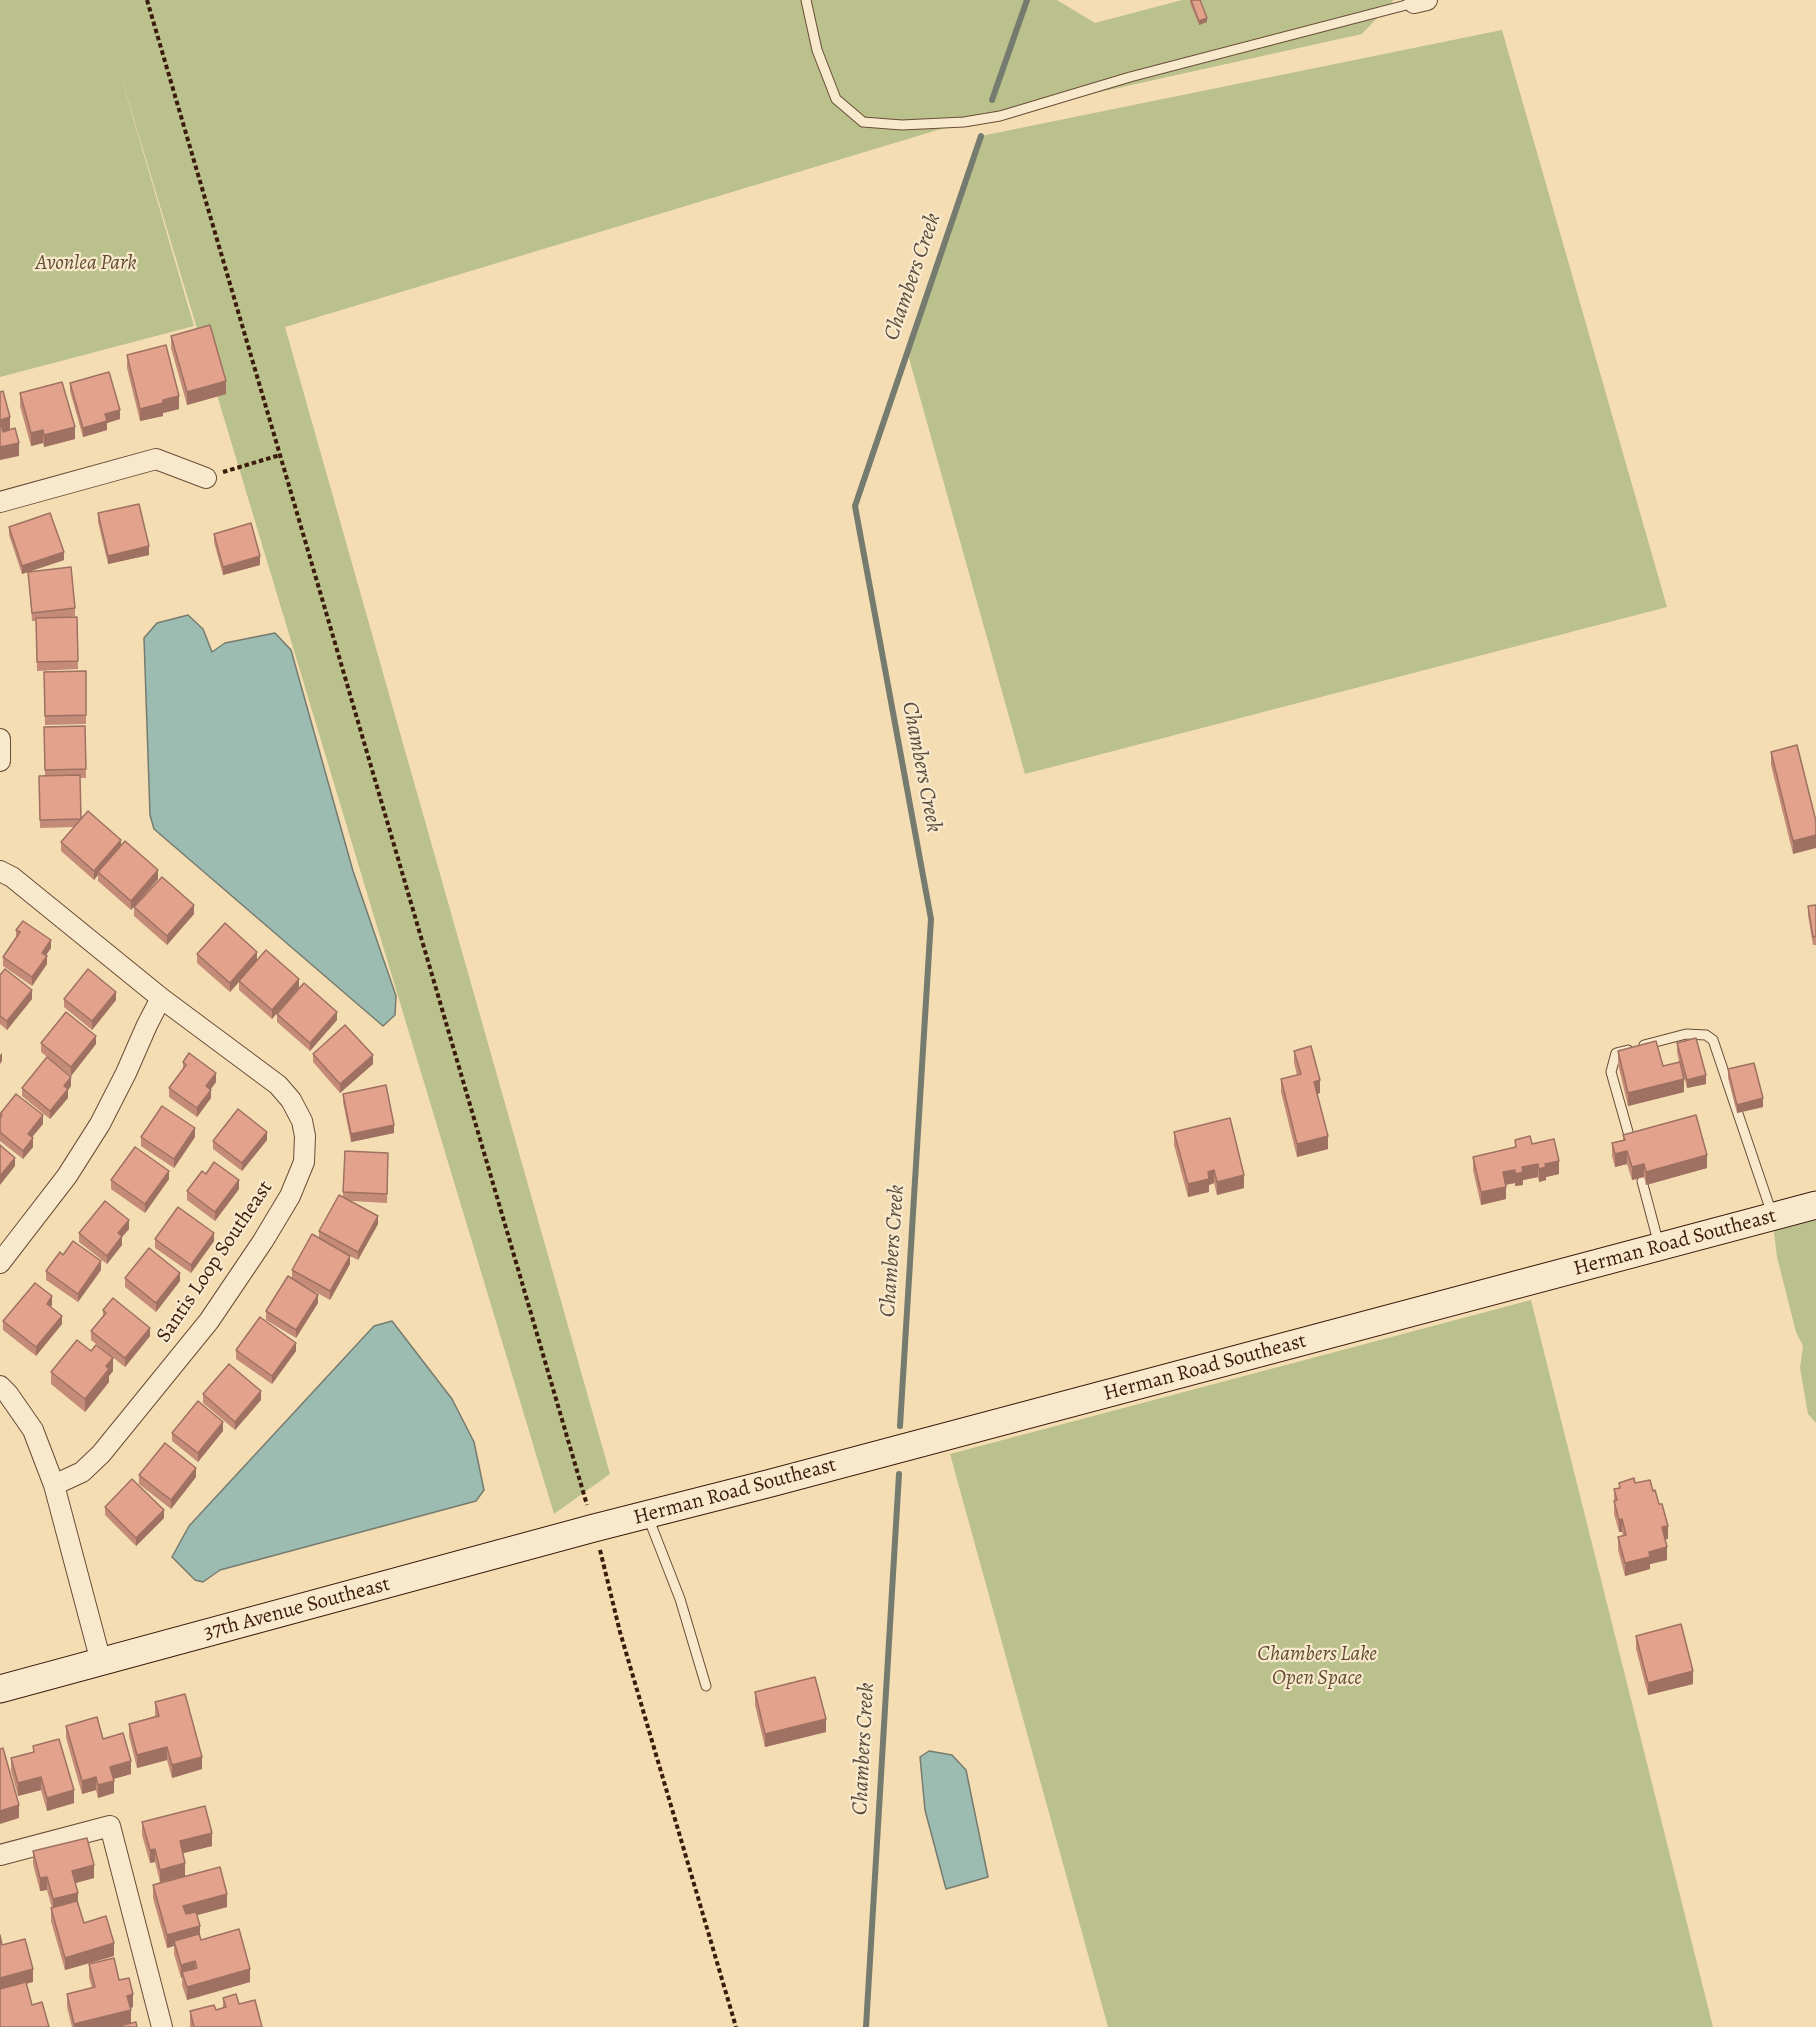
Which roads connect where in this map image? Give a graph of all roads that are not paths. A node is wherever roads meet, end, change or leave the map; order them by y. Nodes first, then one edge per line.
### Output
1 (806, 0) edge
2 (1408, 3) edge
3 (206, 478) road end
4 (0, 502) edge
5 (0, 739) edge
6 (0, 761) edge
7 (0, 871) edge
8 (161, 998) junction
9 (1632, 1147) edge
10 (1642, 1181) edge
11 (1816, 1205) edge
12 (1772, 1217) junction
13 (1660, 1247) junction
14 (0, 1263) edge
15 (0, 1386) edge
16 (54, 1485) junction
17 (648, 1515) junction
18 (593, 1526) joint
19 (101, 1662) junction
20 (706, 1686) dead end
21 (0, 1689) edge
22 (0, 1855) edge
23 (162, 2027) edge

1 - 2 lane
3 - 4 street
5 - 6 street
7 - 8 street, Santis Loop Southeast
8 - 14 street
8 - 16 street, Santis Loop Southeast
9 - 12 lane
10 - 13 lane
11 - 12 street, Herman Road Southeast
12 - 13 street, Herman Road Southeast
13 - 17 street, Herman Road Southeast
15 - 16 street
16 - 19 street
17 - 18 street, Herman Road Southeast
17 - 20 lane
18 - 19 street, 37th Avenue Southeast
19 - 21 street, 37th Avenue Southeast
22 - 23 street

